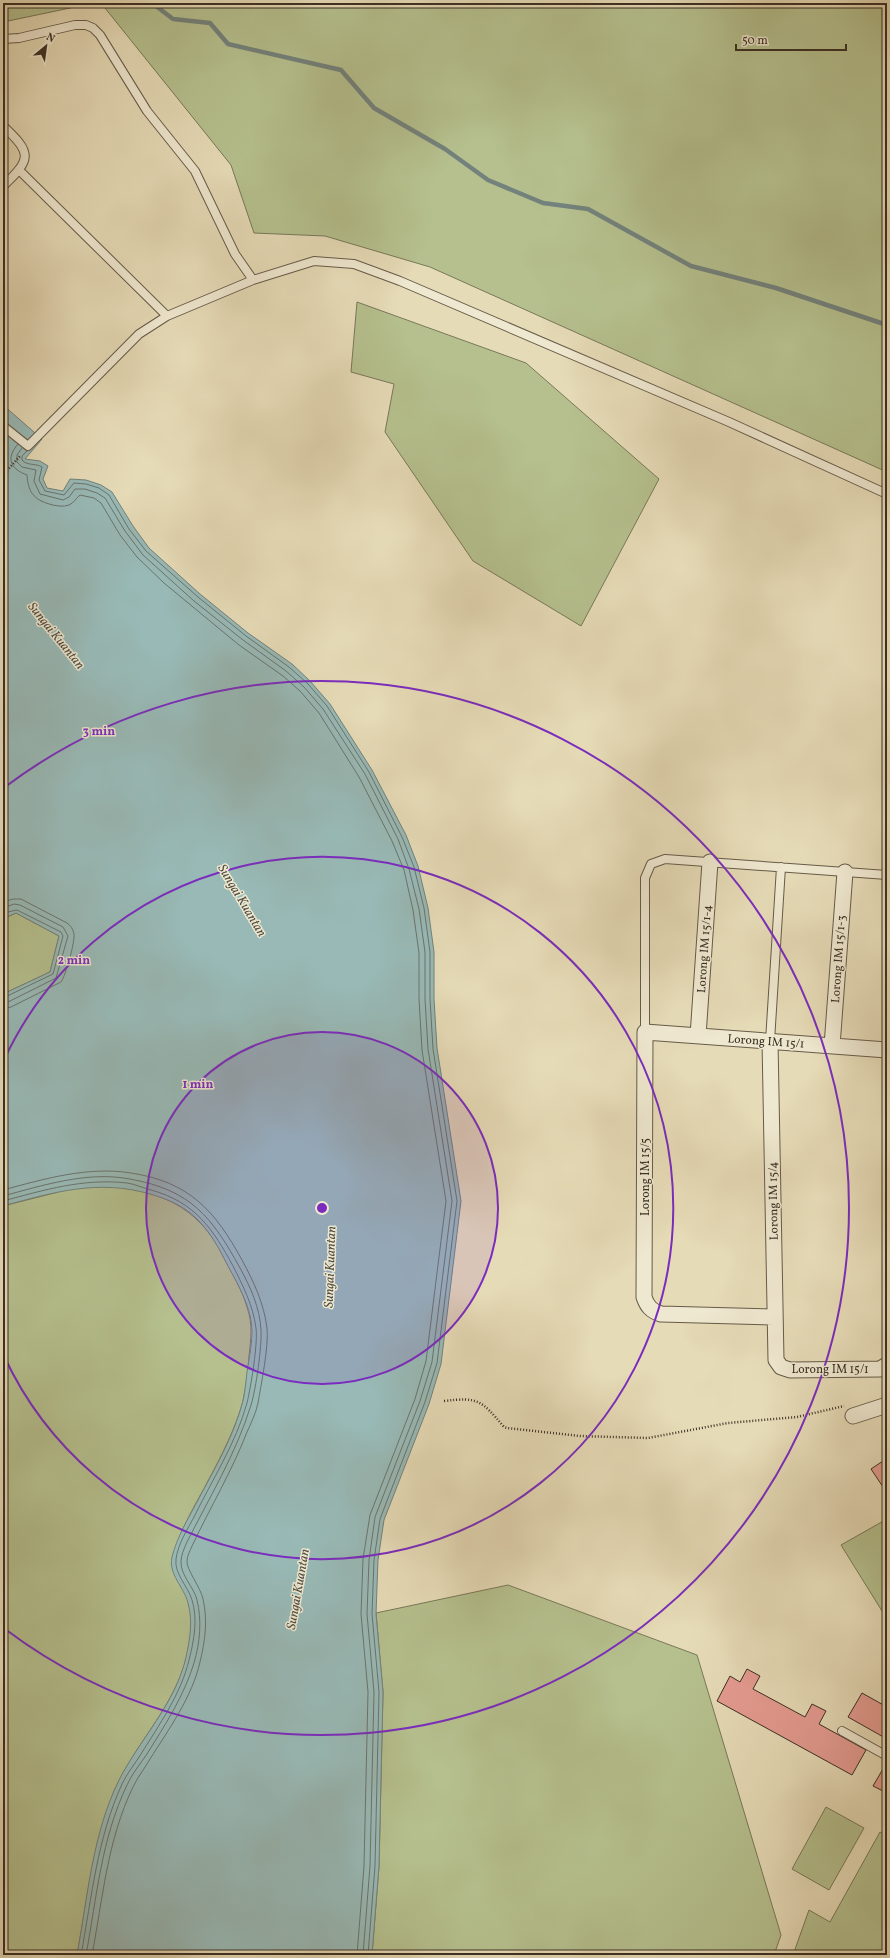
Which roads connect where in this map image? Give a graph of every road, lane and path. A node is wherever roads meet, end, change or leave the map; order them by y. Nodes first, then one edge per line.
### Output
1 (3, 38) edge
2 (3, 126) edge
3 (20, 170) junction
4 (3, 186) edge
5 (253, 280) junction
6 (167, 316) junction
7 (3, 426) edge
8 (22, 453) dead end
9 (3, 475) edge
10 (887, 494) edge
11 (710, 862) junction
12 (781, 867) junction
13 (845, 872) junction
14 (887, 875) edge
15 (645, 1032) junction
16 (698, 1036) junction
17 (770, 1041) junction
18 (832, 1046) junction
19 (887, 1050) edge
20 (775, 1317) junction
21 (776, 1360) joint
22 (887, 1365) edge
23 (444, 1401) dead end
24 (887, 1405) edge
25 (853, 1416) joint
26 (842, 1731) dead end
27 (887, 1756) edge

1 - 5 lane
2 - 3 lane
3 - 4 lane
3 - 6 lane
5 - 6 lane
5 - 10 lane
6 - 7 lane
8 - 9 path
11 - 12 lane
11 - 15 lane
11 - 16 street, Lorong IM 15/1-4
12 - 13 lane
12 - 17 lane
13 - 14 lane
13 - 18 street, Lorong IM 15/1-3
15 - 16 street, Lorong IM 15/1
15 - 20 street, Lorong IM 15/5
16 - 17 street, Lorong IM 15/1
17 - 18 street, Lorong IM 15/1
17 - 20 street, Lorong IM 15/4
18 - 19 street, Lorong IM 15/1
20 - 21 street, Lorong IM 15/4
21 - 22 street, Lorong IM 15/1
23 - 25 path
24 - 25 street
26 - 27 lane

